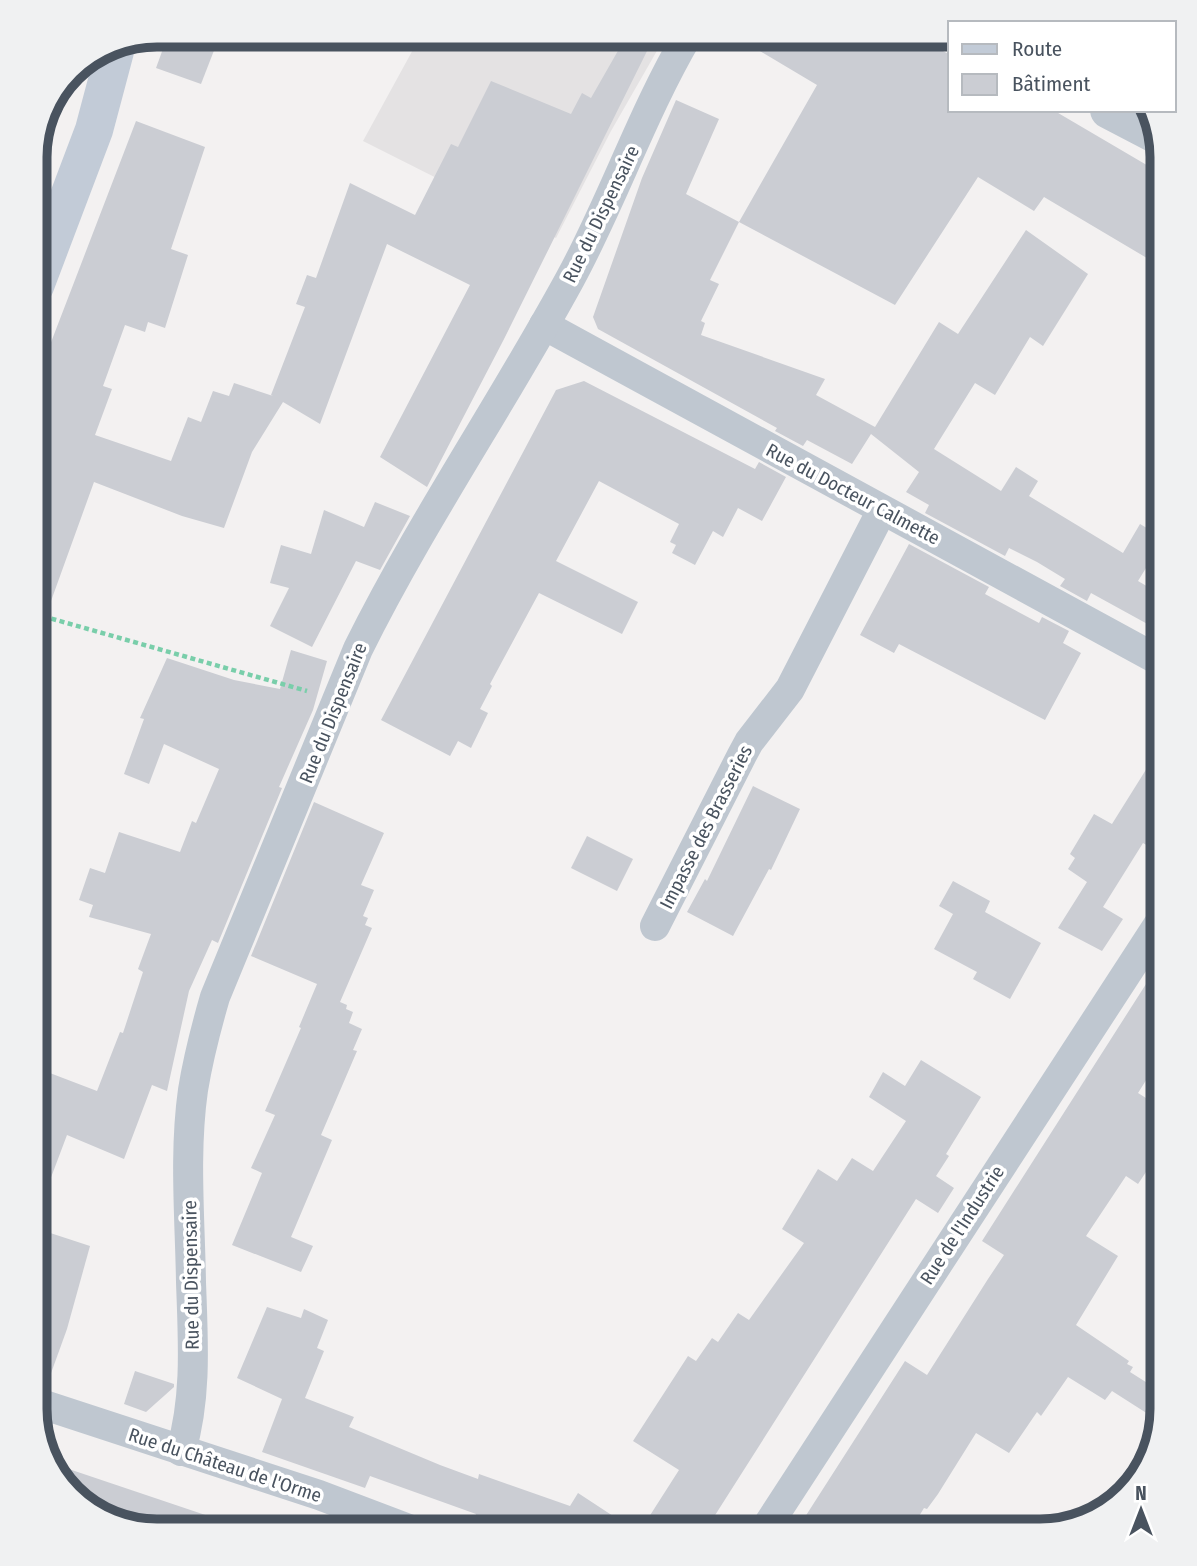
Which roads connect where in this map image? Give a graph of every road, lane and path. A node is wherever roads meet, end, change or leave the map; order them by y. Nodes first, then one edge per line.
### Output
1 (681, 47) edge
2 (134, 50) edge
3 (113, 57) edge
4 (1113, 112) edge
5 (1146, 129) edge
6 (94, 130) junction
7 (47, 254) edge
8 (544, 326) junction
9 (882, 510) junction
10 (47, 617) edge
11 (1150, 655) edge
12 (338, 700) junction
13 (655, 926) dead end
14 (1150, 937) edge
15 (47, 1406) edge
16 (181, 1451) junction
17 (382, 1519) edge
18 (772, 1519) edge

1 - 8 street, Rue du Dispensaire
2 - 6 main road
3 - 6 main road
4 - 5 street
6 - 7 main road
8 - 9 street, Rue du Docteur Calmette
8 - 12 street, Rue du Dispensaire
9 - 11 street, Rue du Docteur Calmette
9 - 13 street, Impasse des Brasseries
10 - 12 path
12 - 16 street, Rue du Dispensaire
14 - 18 street, Rue de l'Industrie
15 - 16 street, Rue du Château de l'Orme
16 - 17 street, Rue du Château de l'Orme

